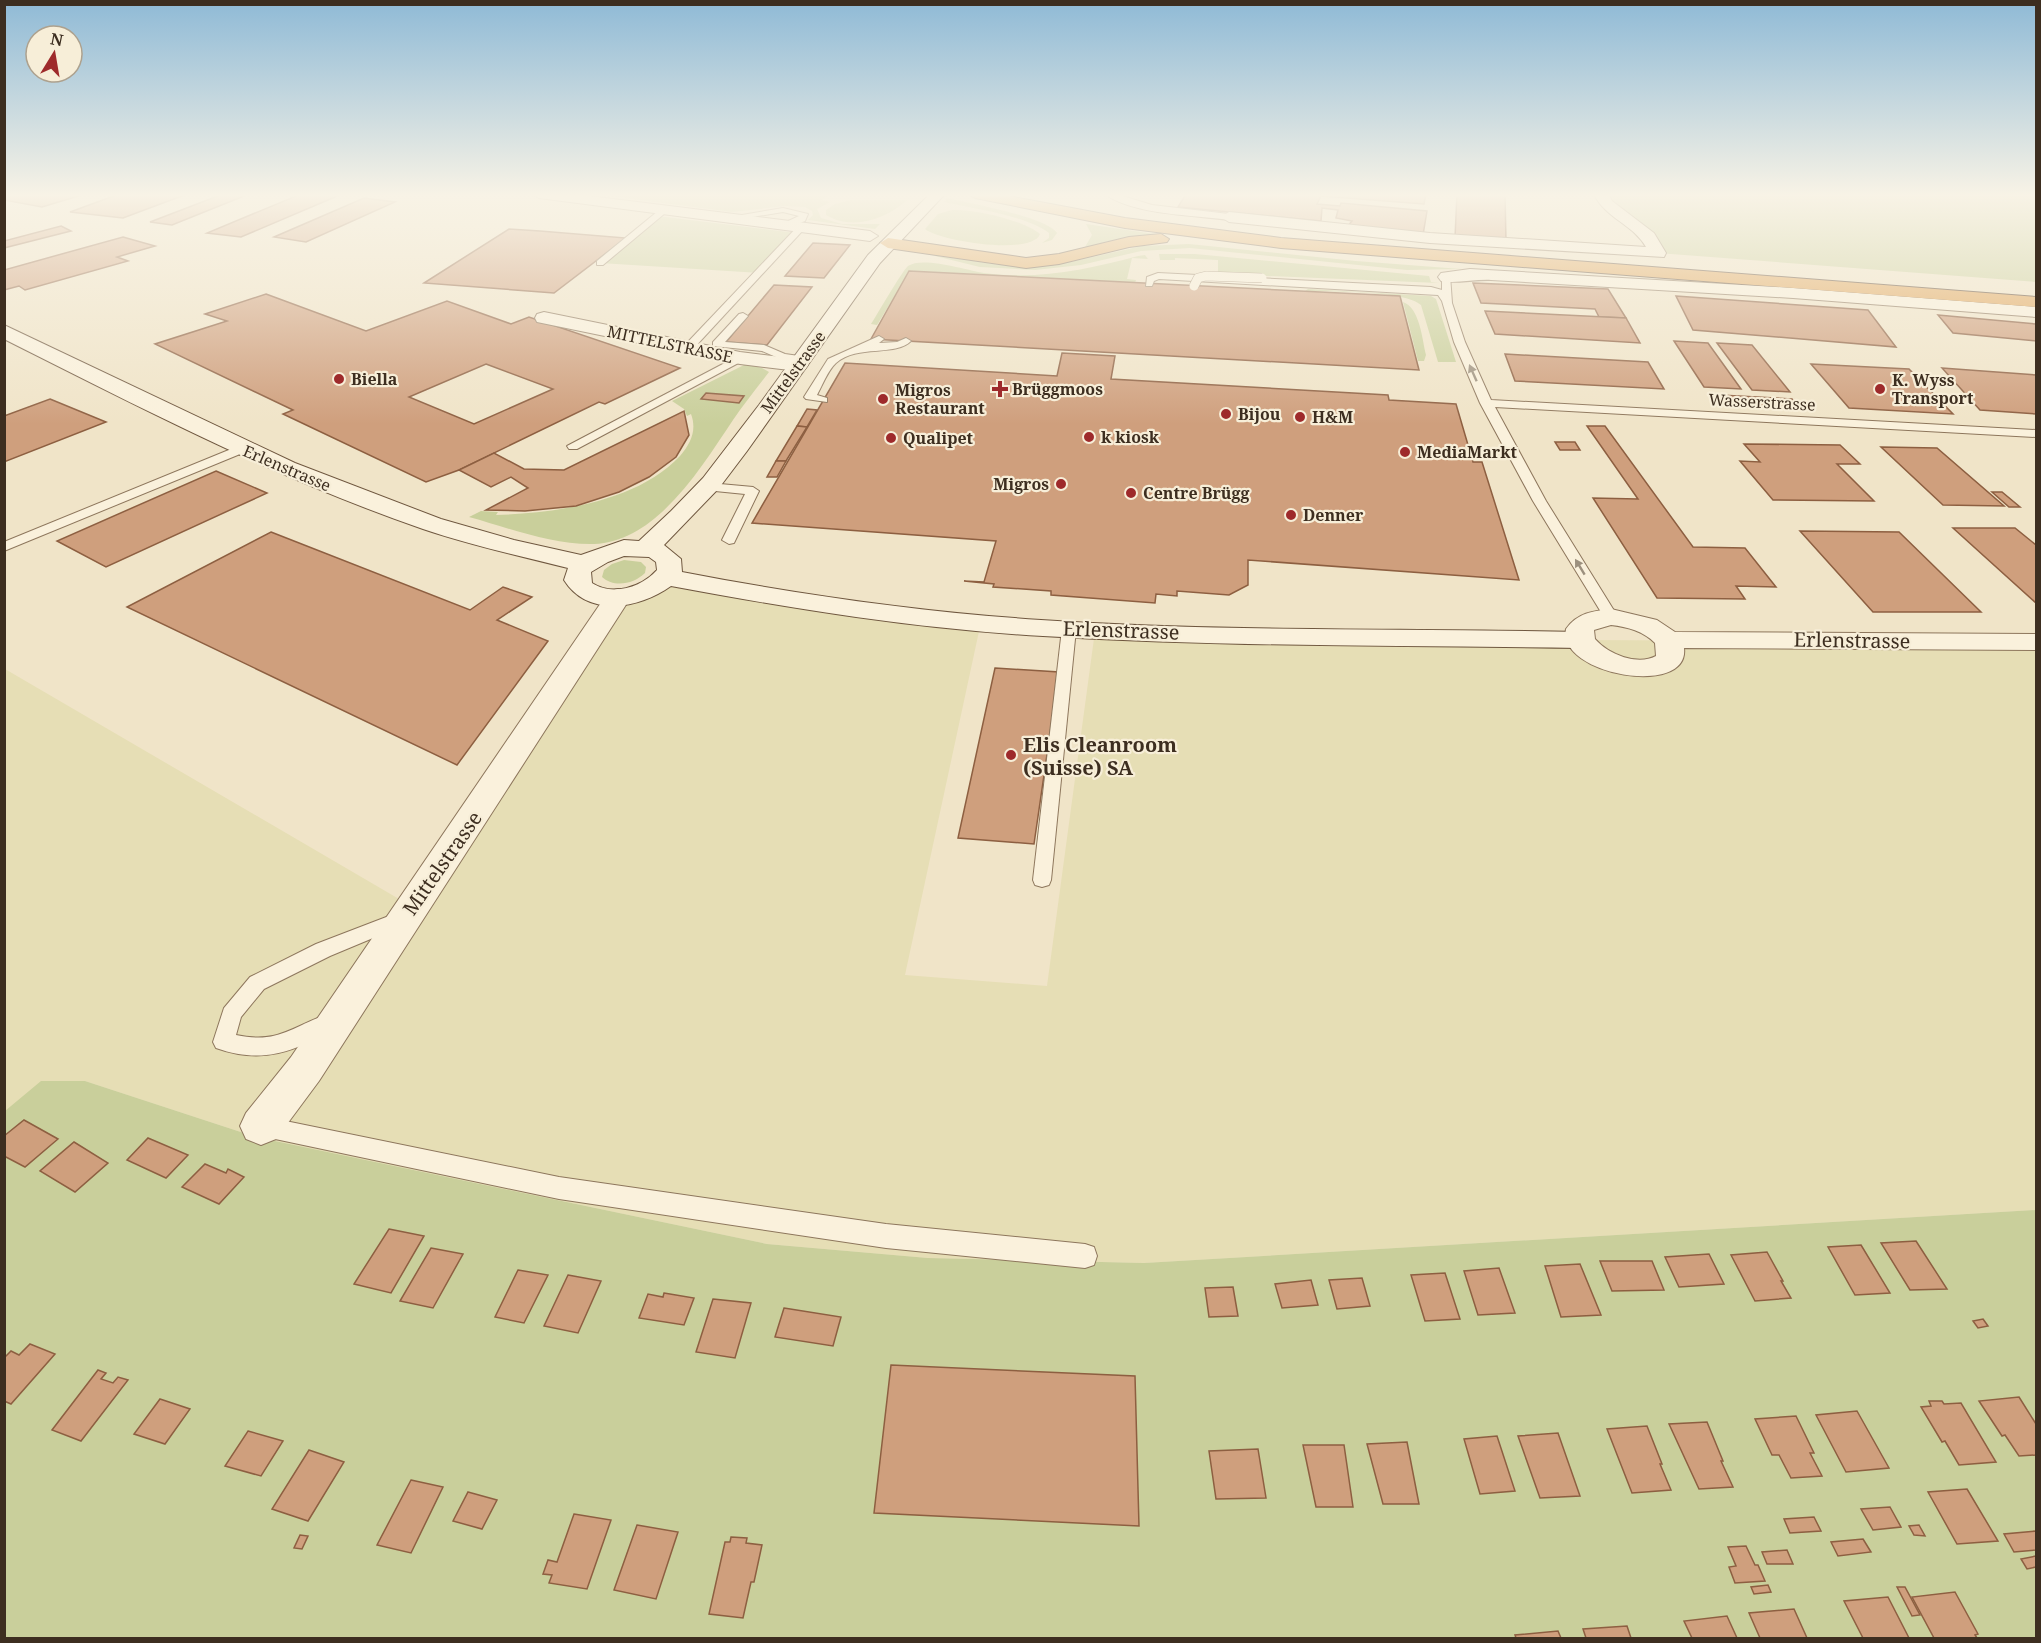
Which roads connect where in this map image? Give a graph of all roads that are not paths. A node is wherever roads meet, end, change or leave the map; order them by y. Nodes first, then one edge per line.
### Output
1 (756, 271) edge
2 (866, 271) edge
3 (1634, 271) edge
4 (1645, 271) edge
5 (1717, 271) edge
6 (1662, 272) junction
7 (1447, 277) joint
8 (1149, 284) dead end
9 (1327, 284) junction
10 (1194, 286) dead end
11 (1372, 287) junction
12 (1291, 291) dead end
13 (2037, 292) edge
14 (1994, 293) junction
15 (1445, 298) junction
16 (2037, 302) edge
17 (2037, 312) edge
18 (743, 316) dead end
19 (544, 318) dead end
20 (4, 331) edge
21 (879, 339) dead end
22 (906, 341) dead end
23 (689, 347) junction
24 (862, 347) junction
25 (740, 358) junction
26 (800, 362) junction
27 (823, 400) dead end
28 (1486, 403) junction
29 (2037, 434) edge
30 (573, 446) dead end
31 (241, 449) junction
32 (709, 487) junction
33 (729, 540) dead end
34 (4, 547) edge
35 (646, 548) junction
36 (585, 564) junction
37 (666, 578) junction
38 (618, 597) junction
39 (1611, 616) junction
40 (1069, 629) junction
41 (1580, 640) junction
42 (1667, 640) junction
43 (2037, 642) edge
44 (1042, 880) dead end
45 (404, 917) junction
46 (338, 1018) junction
47 (261, 1126) joint
48 (1085, 1256) dead end

1 - 23 lane
2 - 26 street, Mittelstrasse
3 - 6 highway
4 - 6 highway
5 - 14 highway
6 - 14 highway
7 - 15 lane
7 - 17 street
8 - 9 lane
9 - 11 lane
9 - 12 lane
10 - 11 lane, bridge
11 - 15 lane
13 - 14 highway
14 - 16 highway
28 -> 15 lane
18 - 26 lane
19 - 23 street, MITTELSTRASSE
20 - 31 street, Erlenstrasse
21 - 24 lane
22 - 24 lane
23 - 25 street, MITTELSTRASSE
24 - 27 lane
25 - 26 street, MITTELSTRASSE
25 - 30 lane
26 - 32 street, Mittelstrasse
28 - 29 lane, Wasserstrasse
39 -> 28 lane
31 - 34 lane
31 - 36 street, Erlenstrasse
32 - 33 lane
32 - 35 street, Mittelstrasse
35 - 36 street
35 - 37 street
36 - 38 street
37 - 38 street
37 - 40 street, Erlenstrasse
38 - 45 street, Mittelstrasse
39 - 41 street
39 - 42 street
40 - 41 street, Erlenstrasse
40 - 44 lane
41 - 42 street
42 - 43 street, Erlenstrasse
45 - 46 street, Mittelstrasse
45 - 46 lane
46 - 47 street, Mittelstrasse
47 - 48 lane

